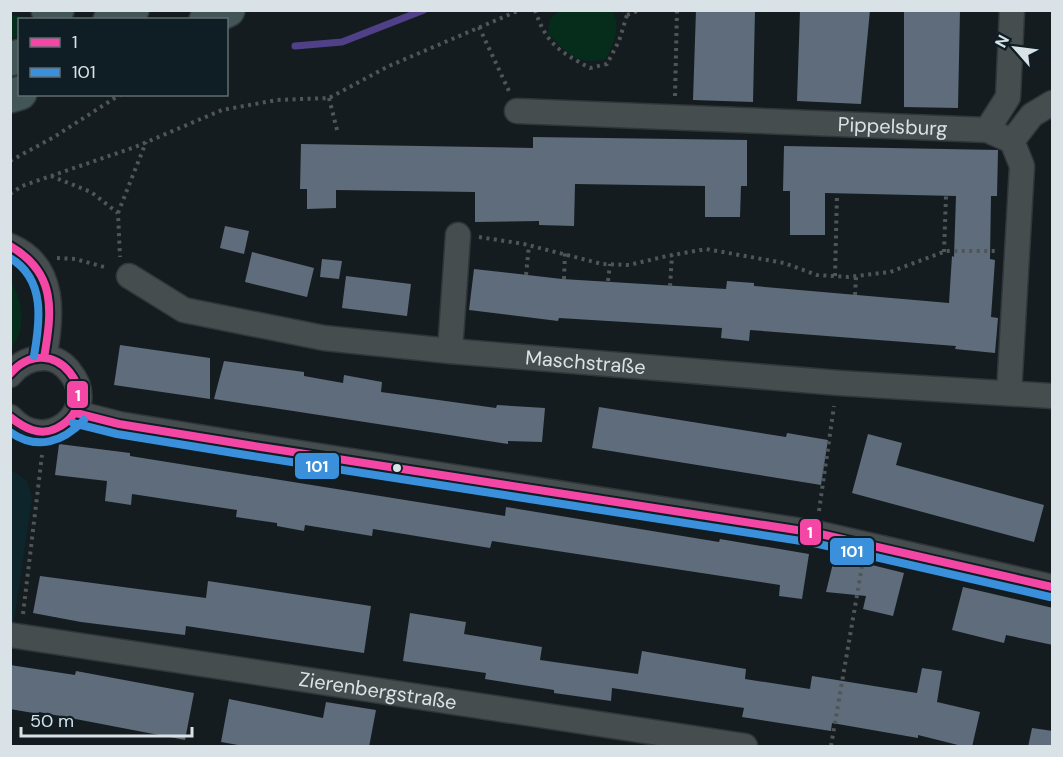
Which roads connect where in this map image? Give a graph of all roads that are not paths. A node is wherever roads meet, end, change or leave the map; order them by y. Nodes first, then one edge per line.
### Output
1 (48, 10) edge
2 (57, 10) edge
3 (132, 10) edge
4 (228, 10) edge
5 (1012, 10) edge
6 (114, 18) edge
7 (210, 18) edge
8 (1053, 103) edge
9 (517, 111) road end
10 (987, 130) junction
11 (1012, 141) junction
12 (458, 235) road end
13 (10, 246) edge
14 (125, 274) road end
15 (450, 351) junction
16 (44, 358) junction
17 (10, 375) edge
18 (1009, 393) junction
19 (1053, 396) edge
20 (76, 413) junction
21 (10, 417) edge
22 (1053, 587) edge
23 (15, 636) edge
24 (746, 747) edge

1 - 2 highway
3 - 6 highway
4 - 7 highway
5 - 10 street
8 - 11 street
9 - 10 street, Pippelsburg
10 - 11 street, Pippelsburg
11 - 18 street
12 - 15 street
13 - 16 street
14 - 15 street, Maschstraße
15 - 18 street, Maschstraße
16 - 17 street
16 - 20 street
18 - 19 street, Maschstraße
20 - 21 street
20 - 22 street
23 - 24 street, Zierenbergstraße

